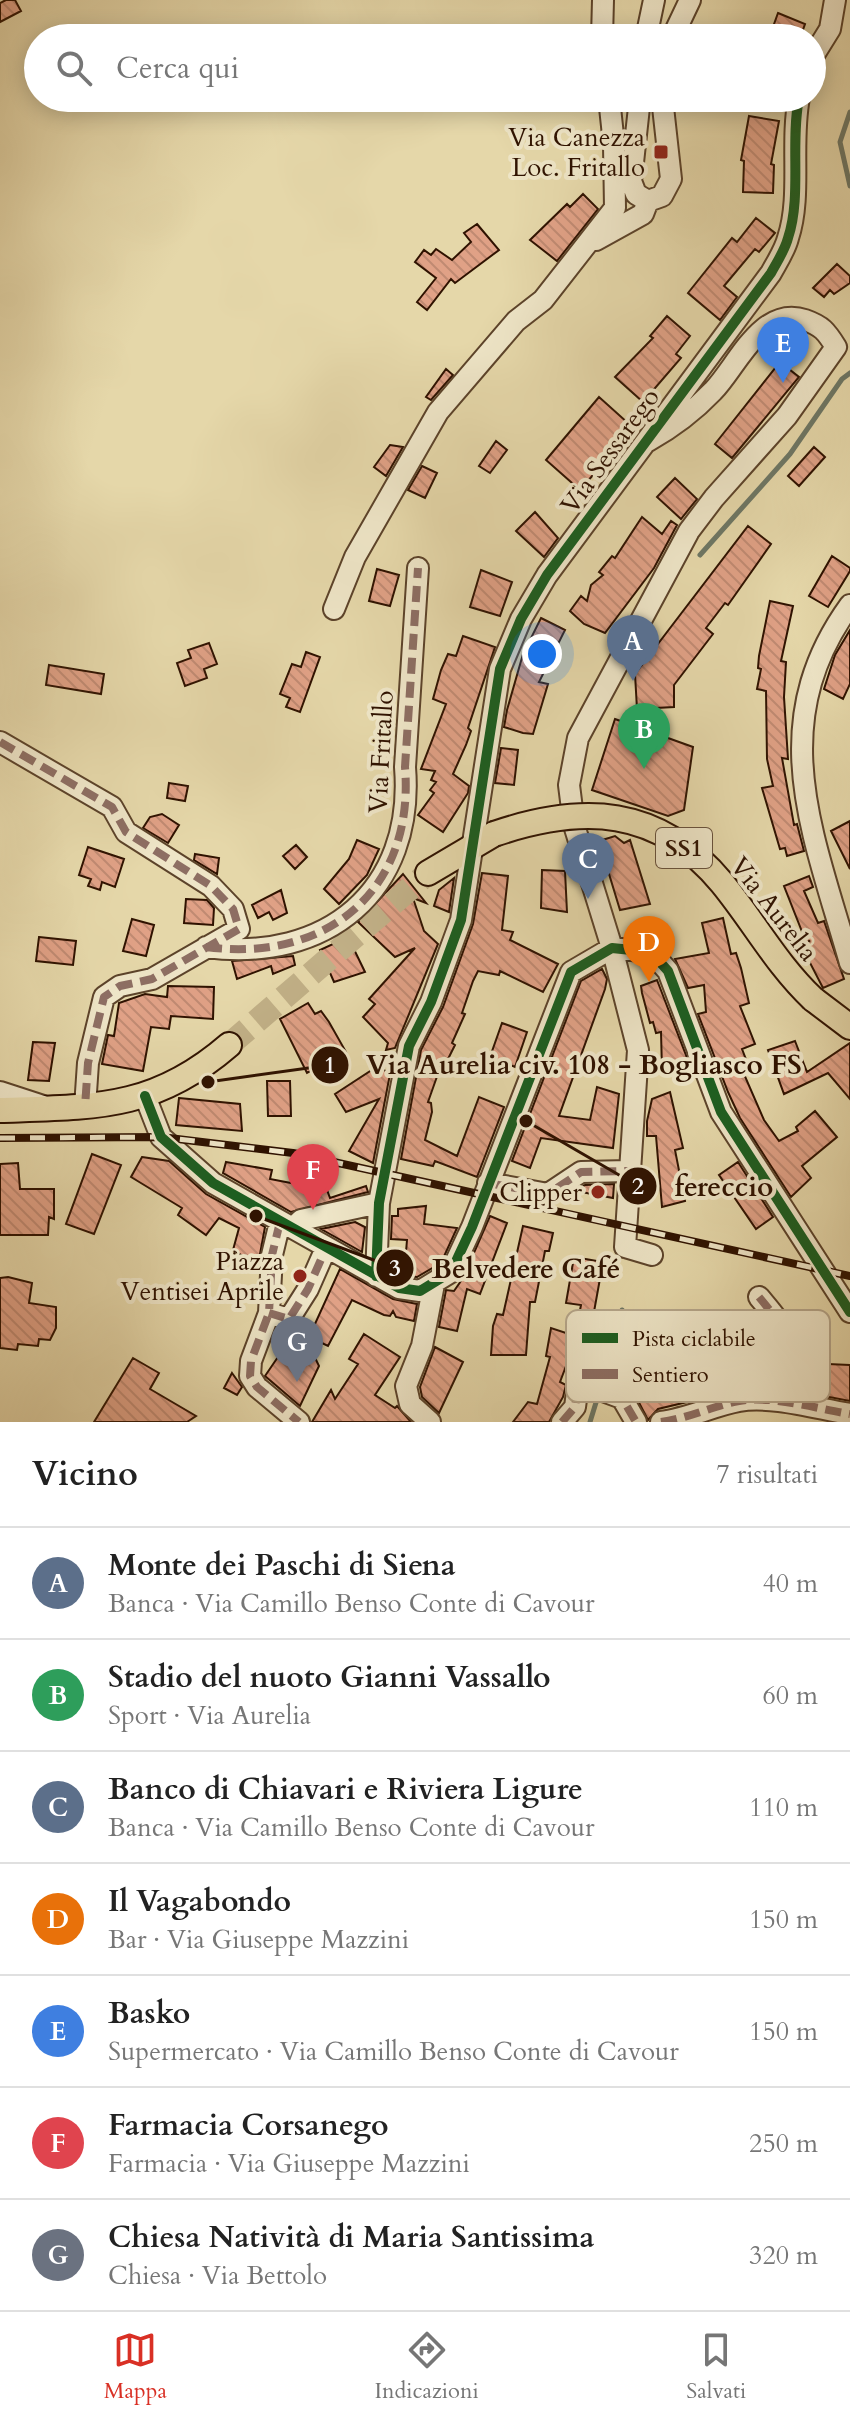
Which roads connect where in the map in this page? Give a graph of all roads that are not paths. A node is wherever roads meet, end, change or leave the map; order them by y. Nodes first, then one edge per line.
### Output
1 (603, 0) edge
2 (654, 0) edge
3 (690, 0) edge
4 (835, 0) edge
5 (602, 24) edge
6 (649, 24) edge
7 (679, 24) edge
8 (826, 35) edge
9 (610, 112) edge
10 (638, 112) edge
11 (664, 112) edge
12 (796, 112) edge
13 (648, 201) junction
14 (589, 244) junction
15 (843, 350) edge
16 (642, 445) junction
17 (418, 568) dead end
18 (850, 605) edge
19 (334, 609) dead end
20 (0, 742) edge
21 (484, 838) junction
22 (428, 873) tunnel mouth
23 (206, 947) junction
24 (612, 948) junction
25 (850, 963) edge
26 (850, 1027) edge
27 (229, 1045) tunnel mouth
28 (0, 1092) edge
29 (145, 1096) junction
30 (85, 1107) junction
31 (51, 1108) junction
32 (0, 1110) edge
33 (629, 1171) junction
34 (488, 1183) junction
35 (379, 1203) junction
36 (286, 1225) junction
37 (326, 1248) junction
38 (652, 1255) dead end
39 (376, 1276) junction
40 (434, 1284) junction
41 (759, 1297) dead end
42 (769, 1310) edge
43 (850, 1312) edge
44 (269, 1313) junction
45 (624, 1402) edge
46 (734, 1402) edge
47 (776, 1402) edge
48 (850, 1414) edge
49 (299, 1422) edge
50 (430, 1422) edge
51 (636, 1422) edge
52 (661, 1422) edge

1 - 5 street
2 - 6 street
3 - 7 street
4 - 8 street
9 - 14 street
10 - 13 street
11 - 13 street
12 - 16 street, Via Sessarego
13 - 14 street
14 - 19 street
15 - 16 street
15 - 24 street
16 - 21 street, Via Sessarego
17 - 23 street, Via Fritallo
18 - 25 street
20 - 23 street
21 - 22 main road, Via Aurelia / SS1
21 - 26 main road, Via Aurelia / SS1, bridge
21 - 35 street, Via Sessarego
23 - 30 street
24 - 33 street
24 - 34 street
24 - 43 street
27 - 29 main road
28 - 31 street
29 - 30 main road
29 - 36 street
30 - 31 main road
31 - 32 main road
33 - 34 street
33 - 38 street
34 - 40 street
35 - 36 street
35 - 39 street, Via Sessarego
36 - 37 street
36 - 44 street
37 - 39 street
37 - 44 street
39 - 40 street
40 - 50 street
41 - 42 street
44 - 49 street
45 - 51 street
46 - 52 street
47 - 48 street

